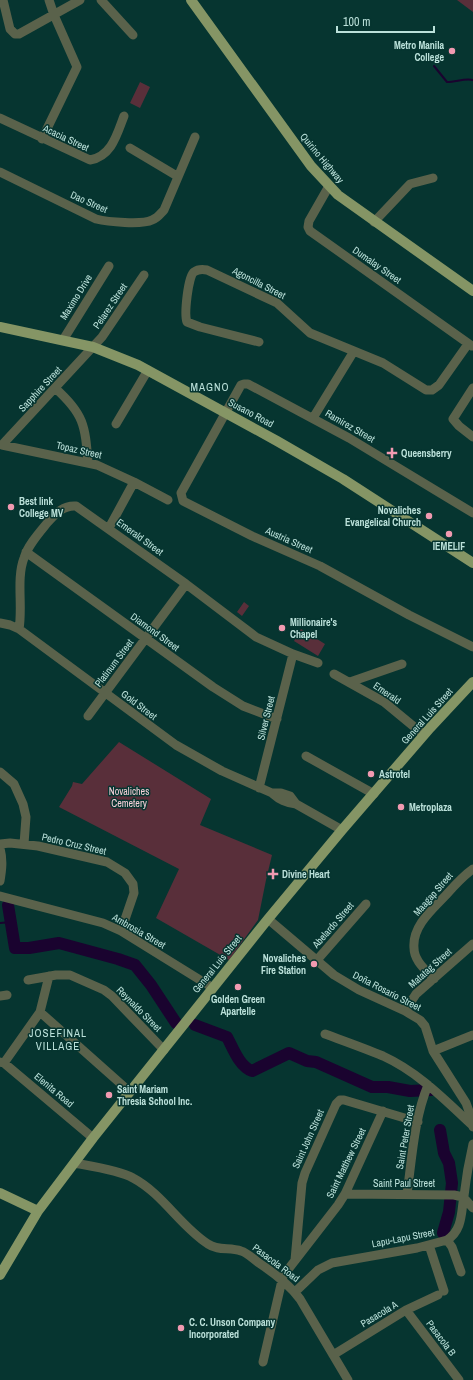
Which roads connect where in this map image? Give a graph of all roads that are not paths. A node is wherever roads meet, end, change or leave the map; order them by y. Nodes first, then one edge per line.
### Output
1 (2, 0) edge
2 (49, 0) edge
3 (80, 0) edge
4 (101, 0) edge
5 (191, 0) edge
6 (54, 15) junction
7 (133, 35) dead end
8 (124, 116) dead end
9 (0, 118) edge
10 (195, 137) dead end
11 (42, 139) junction
12 (130, 148) dead end
13 (0, 172) edge
14 (177, 176) junction
15 (433, 178) dead end
16 (329, 186) junction
17 (374, 222) junction
18 (109, 266) dead end
19 (144, 275) dead end
20 (473, 291) edge
21 (0, 327) edge
22 (63, 340) junction
23 (259, 342) dead end
24 (470, 345) edge
25 (93, 347) junction
26 (354, 351) junction
27 (148, 370) junction
28 (55, 388) junction
29 (473, 388) edge
30 (225, 413) junction
31 (313, 418) junction
32 (116, 424) dead end
33 (473, 437) edge
34 (2, 445) joint
35 (88, 462) junction
36 (134, 482) junction
37 (168, 500) dead end
38 (473, 513) edge
39 (109, 528) junction
40 (26, 552) junction
41 (473, 563) edge
42 (186, 584) junction
43 (0, 623) edge
44 (19, 629) junction
45 (145, 638) junction
46 (473, 647) edge
47 (293, 654) junction
48 (318, 663) dead end
49 (402, 664) dead end
50 (334, 674) dead end
51 (350, 682) junction
52 (473, 682) edge
53 (104, 693) junction
54 (88, 716) dead end
55 (277, 719) junction
56 (424, 735) junction
57 (306, 756) dead end
58 (0, 772) edge
59 (259, 788) junction
60 (374, 794) junction
61 (342, 830) junction
62 (0, 844) edge
63 (24, 844) junction
64 (0, 848) edge
65 (473, 869) edge
66 (0, 881) edge
67 (0, 896) edge
68 (366, 904) dead end
69 (268, 919) junction
70 (121, 931) junction
71 (473, 944) edge
72 (317, 960) junction
73 (49, 976) junction
74 (434, 979) junction
75 (28, 980) dead end
76 (213, 988) junction
77 (405, 1010) junction
78 (40, 1012) junction
79 (325, 1034) dead end
80 (473, 1035) edge
81 (164, 1050) junction
82 (432, 1051) junction
83 (2, 1062) edge
84 (428, 1085) junction
85 (130, 1092) junction
86 (383, 1111) junction
87 (418, 1122) junction
88 (472, 1126) edge
89 (92, 1138) junction
90 (473, 1144) edge
91 (74, 1163) junction
92 (0, 1193) edge
93 (345, 1194) junction
94 (406, 1194) junction
95 (463, 1197) junction
96 (473, 1208) edge
97 (38, 1211) junction
98 (447, 1240) junction
99 (429, 1245) junction
100 (295, 1260) junction
101 (461, 1272) dead end
102 (0, 1275) edge
103 (282, 1280) junction
104 (295, 1292) junction
105 (406, 1310) junction
106 (333, 1355) junction
107 (263, 1362) dead end
108 (348, 1380) edge
109 (459, 1380) edge

1 - 6 street
2 - 6 street
3 - 6 street
4 - 7 street
5 - 16 main road, Quirino Highway
6 - 11 street
8 - 11 street, Acacia Street
9 - 11 street, Acacia Street
10 - 14 street, Dao Street
12 - 14 street
13 - 14 street, Dao Street
15 - 17 street
16 - 17 main road, Quirino Highway
16 - 24 street, Dumalay Street
17 - 20 main road, Quirino Highway
18 - 22 street, Maximo Drive
19 - 25 street, Pelarez Street
21 - 22 main road, Susano Road
22 - 25 main road, Susano Road
23 - 26 street, Agoncilla Street
24 - 26 street, Agoncilla Street
25 - 27 main road, Susano Road
25 - 28 street, Sapphire Street
26 - 31 street
27 - 30 main road, Susano Road
27 - 32 street
28 - 34 street, Sapphire Street
28 - 35 street
29 - 33 street
30 - 31 street, Ramirez Street
30 - 41 main road, Susano Road
30 - 46 street, Austria Street
31 - 38 street, Ramirez Street
34 - 35 street, Topaz Street
35 - 36 street, Topaz Street
36 - 37 street, Topaz Street
36 - 39 street
39 - 40 street, Emerald Street
39 - 42 street, Emerald Street
40 - 44 street, Emerald Street
40 - 45 street, Diamond Street
42 - 45 street, Platinum Street
42 - 47 street, Emerald Street
43 - 44 street, Gold Street
44 - 53 street, Gold Street
45 - 53 street, Platinum Street
45 - 55 street, Diamond Street
47 - 48 street, Emerald Street
47 - 55 street, Silver Street
49 - 51 street
50 - 51 street, Emerald
51 - 56 street, Emerald
52 - 56 main road, General Luis Street
53 - 54 street, Platinum Street
53 - 59 street, Gold Street
55 - 59 street, Silver Street
56 - 60 main road, General Luis Street
57 - 60 street
58 - 63 street
59 - 61 street, Gold Street
60 - 61 main road, General Luis Street
61 - 69 main road, General Luis Street
62 - 63 street, Pedro Cruz Street
63 - 70 street, Pedro Cruz Street
64 - 66 street
65 - 74 street, Maagap Street
67 - 70 street, Ambrosia Street
68 - 72 street, Abelardo Street
69 - 72 street, Doña Rosario Street
69 - 76 main road, General Luis Street
70 - 76 street, Ambrosia Street
71 - 74 street, Matatag Street
72 - 77 street, Doña Rosario Street
73 - 75 street, Reynaldo Street
73 - 78 street
73 - 81 street, Reynaldo Street
74 - 77 street, Matatag Street
76 - 81 main road, General Luis Street
77 - 82 street, Doña Rosario Street
78 - 83 street
78 - 85 street
79 - 84 street
80 - 82 street
81 - 85 main road, General Luis Street
82 - 88 street, Doña Rosario Street
83 - 89 street, Elenita Road
84 - 87 street, Saint Peter Street
84 - 88 street
85 - 89 main road, General Luis Street
86 - 87 street
86 - 93 street, Saint Matthew Street
86 - 100 street, Saint John Street
87 - 94 street, Saint Peter Street
89 - 91 main road, General Luis Street
90 - 95 street, Lapu-Lapu Street
91 - 97 main road, General Luis Street
91 - 103 street, Pasacola Road
92 - 97 main road
93 - 94 street, Saint Paul Street
93 - 100 street, Saint Matthew Street
94 - 95 street, Saint Paul Street
95 - 96 street
95 - 98 street, Lapu-Lapu Street
97 - 102 main road, General Luis Street
98 - 99 street, Lapu-Lapu Street
98 - 101 street
99 - 104 street, Lapu-Lapu Street
99 - 105 street, Pasacola A
100 - 103 street, Saint Matthew Street
103 - 104 street, Pasacola Road
103 - 107 street
104 - 106 street, Pasacola Road
105 - 106 street, Pasacola A
105 - 109 street, Pasacola B
106 - 108 street, Pasacola Road

